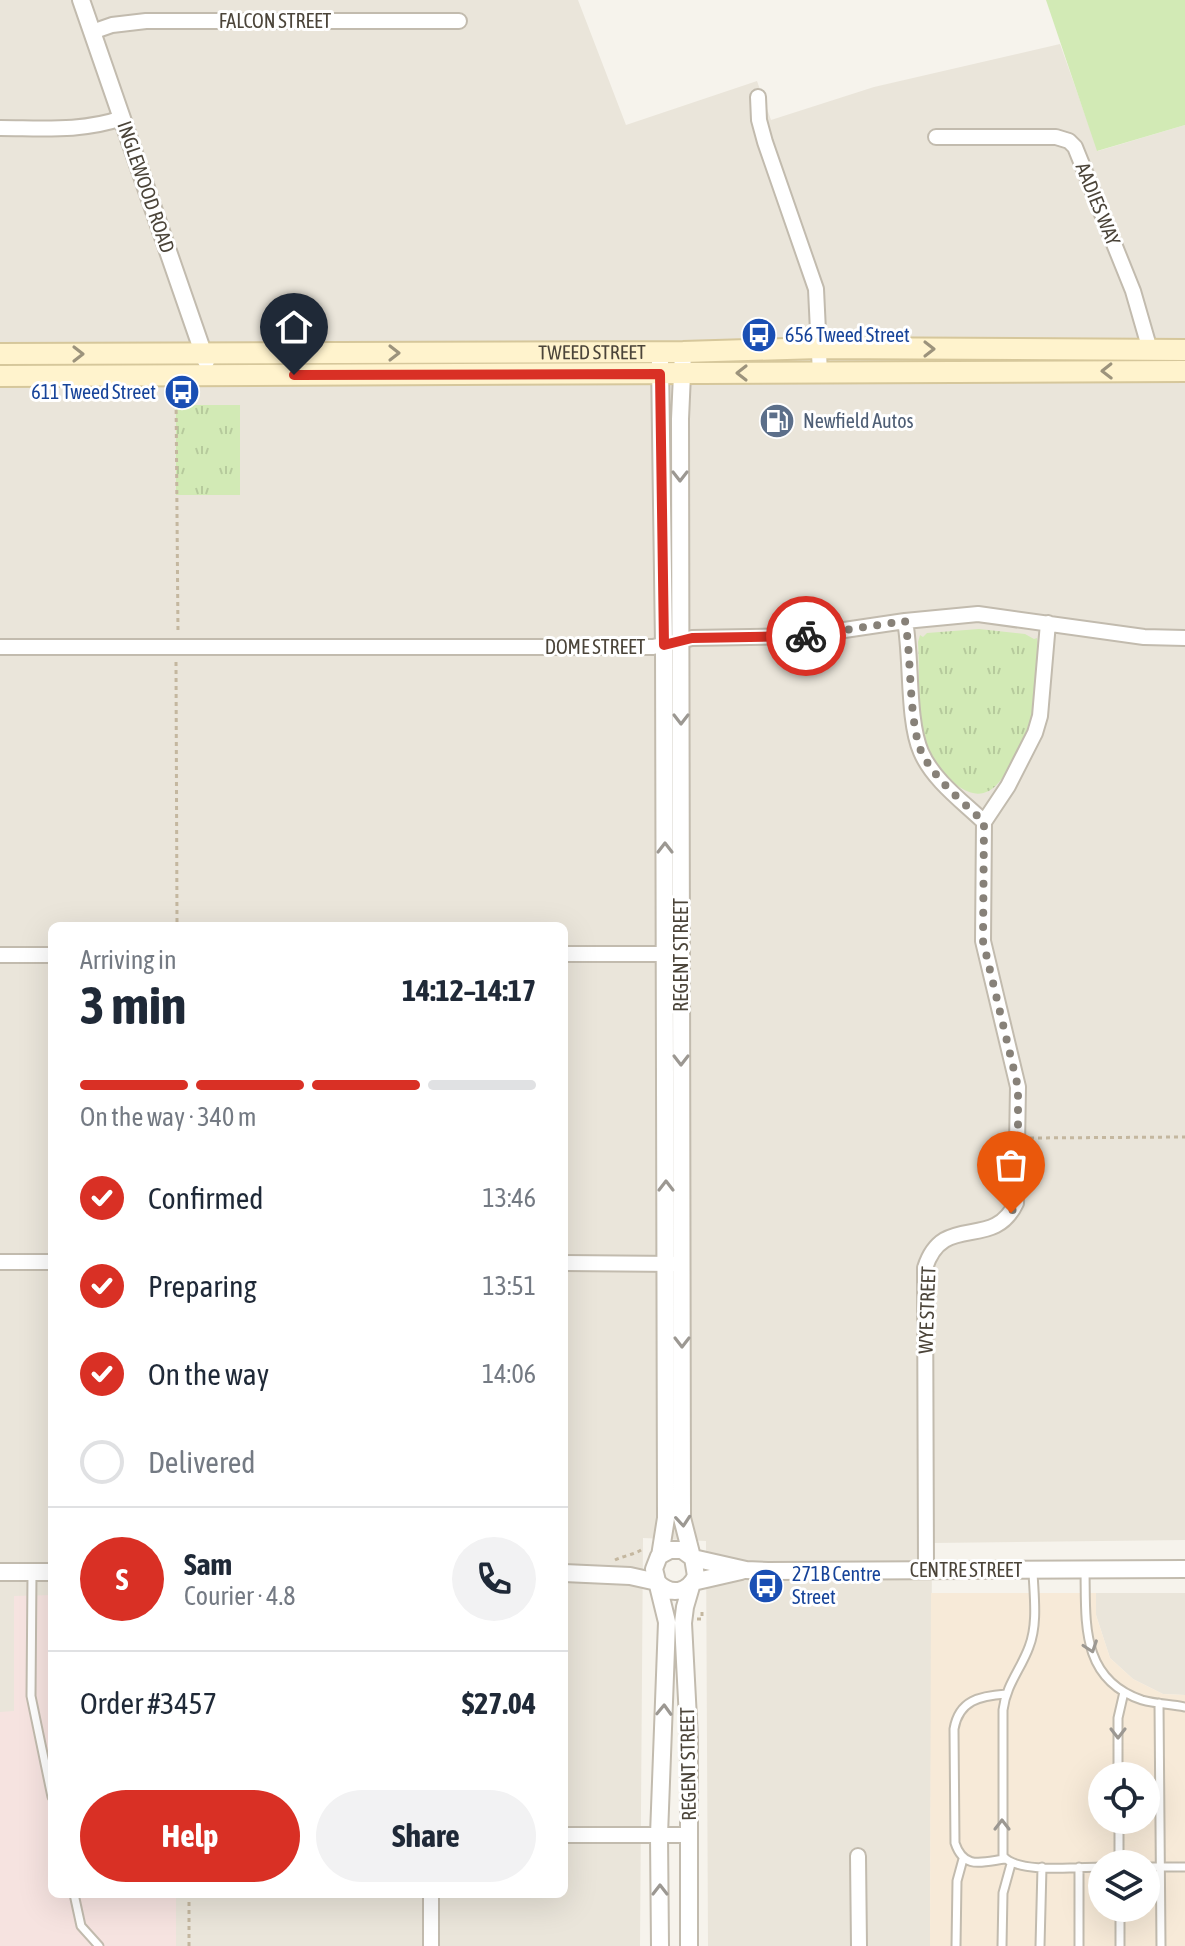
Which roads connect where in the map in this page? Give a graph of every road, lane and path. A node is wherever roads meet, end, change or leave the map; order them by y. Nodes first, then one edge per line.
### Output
1 (81, 0) edge
2 (459, 21) dead end
3 (92, 32) junction
4 (758, 97) dead end
5 (122, 118) junction
6 (0, 128) edge
7 (936, 137) dead end
8 (819, 348) junction
9 (1150, 350) junction
10 (1185, 350) edge
11 (660, 352) junction
12 (683, 352) junction
13 (342, 353) junction
14 (0, 354) edge
15 (204, 354) junction
16 (1185, 371) edge
17 (683, 373) junction
18 (660, 374) junction
19 (820, 374) junction
20 (210, 375) junction
21 (342, 375) junction
22 (0, 376) edge
23 (176, 394) dead end
24 (905, 621) junction
25 (1048, 623) junction
26 (178, 635) dead end
27 (1185, 638) edge
28 (672, 643) junction
29 (0, 647) edge
30 (176, 659) dead end
31 (984, 822) junction
32 (177, 922) edge
33 (568, 954) edge
34 (673, 954) junction
35 (0, 955) edge
36 (48, 955) edge
37 (1185, 1137) edge
38 (1030, 1138) dead end
39 (0, 1262) edge
40 (48, 1262) edge
41 (568, 1263) edge
42 (674, 1264) junction
43 (656, 1552) junction
44 (627, 1555) junction
45 (619, 1558) dead end
46 (692, 1558) junction
47 (627, 1561) dead end
48 (1185, 1569) edge
49 (746, 1570) junction
50 (926, 1570) junction
51 (1033, 1570) junction
52 (1085, 1570) junction
53 (0, 1572) edge
54 (33, 1572) junction
55 (48, 1572) edge
56 (568, 1573) edge
57 (592, 1573) junction
58 (658, 1582) junction
59 (693, 1582) junction
60 (702, 1602) dead end
61 (694, 1619) dead end
62 (1124, 1692) junction
63 (1006, 1694) junction
64 (1159, 1703) junction
65 (1185, 1707) edge
66 (1118, 1762) edge
67 (48, 1778) edge
68 (568, 1835) edge
69 (659, 1835) junction
70 (690, 1835) junction
71 (858, 1856) dead end
72 (963, 1859) junction
73 (1008, 1862) junction
74 (1042, 1867) junction
75 (1079, 1867) junction
76 (1088, 1867) edge
77 (1161, 1867) junction
78 (1185, 1867) edge
79 (75, 1898) edge
80 (189, 1898) edge
81 (431, 1898) edge
82 (1120, 1922) edge
83 (99, 1946) edge
84 (189, 1946) edge
85 (431, 1946) edge
86 (660, 1946) edge
87 (689, 1946) edge
88 (859, 1946) edge
89 (956, 1946) edge
90 (1002, 1946) edge
91 (1040, 1946) edge
92 (1079, 1946) edge
93 (1120, 1946) edge
94 (1161, 1946) edge

1 - 3 street, INGLEWOOD ROAD
2 - 3 street, FALCON STREET
3 - 5 street, INGLEWOOD ROAD
4 - 8 street
5 - 6 street
5 - 15 street, INGLEWOOD ROAD
7 - 9 street, AADIES WAY
8 -> 9 main road, TWEED STREET
8 - 12 main road, TWEED STREET
8 - 19 street
9 - 10 main road, TWEED STREET
11 - 12 main road, TWEED STREET
13 -> 11 main road, TWEED STREET
11 - 18 street, REGENT STREET
12 - 17 street, REGENT STREET
13 - 15 main road, TWEED STREET
13 - 21 main road
14 -> 15 main road, TWEED STREET
15 - 20 street, INGLEWOOD ROAD
16 -> 19 main road, TWEED STREET
17 - 18 main road, TWEED STREET
19 -> 17 main road, TWEED STREET
17 -> 28 street, REGENT STREET
18 - 21 main road, TWEED STREET
18 - 28 street, REGENT STREET
20 - 21 main road, TWEED STREET
20 - 22 main road, TWEED STREET
23 - 26 path
24 - 25 street, DOME STREET
24 - 28 street, DOME STREET
24 - 31 street
25 - 27 street, DOME STREET
25 - 31 street
28 - 29 street, DOME STREET
28 - 34 street, REGENT STREET
30 - 32 path
31 - 50 street, WYE STREET
33 - 34 street
34 - 42 street, REGENT STREET
35 - 36 street
37 - 38 path
39 - 40 street
41 - 42 street
42 - 43 street, REGENT STREET
42 -> 46 street, REGENT STREET
43 - 44 path
43 - 46 street
43 - 57 street
43 - 58 street
44 - 45 path
44 - 47 path
46 - 49 street, CENTRE STREET
46 - 59 street
48 - 52 street, CENTRE STREET
49 - 50 street, CENTRE STREET
49 - 59 street, CENTRE STREET
50 - 51 street, CENTRE STREET
51 - 52 street, CENTRE STREET
51 - 63 lane
52 -> 62 lane
53 - 54 street
54 - 55 street
54 - 67 lane
56 - 57 street
57 - 58 street
58 - 59 street
69 -> 58 street, REGENT STREET
59 - 70 street, REGENT STREET
60 - 61 path
62 - 64 lane
62 -> 66 lane
63 - 72 lane
73 -> 63 lane
64 - 65 lane
64 - 77 lane
68 - 69 street
69 - 70 street
86 -> 69 street, REGENT STREET
70 - 87 street, REGENT STREET
71 - 88 street
72 - 73 lane
72 - 89 lane
73 - 74 lane
73 - 90 lane
74 - 75 lane
74 - 91 lane
75 - 76 lane
75 - 92 lane
77 - 78 lane
77 - 94 lane
79 - 83 lane
80 - 84 path
81 - 85 street
82 - 93 lane

